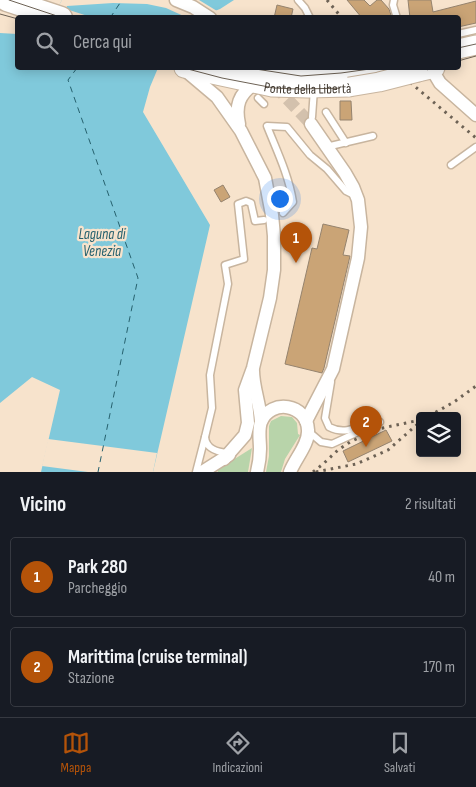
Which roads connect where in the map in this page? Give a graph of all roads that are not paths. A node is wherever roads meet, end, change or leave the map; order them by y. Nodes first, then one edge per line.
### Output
1 (7, 0) edge
2 (298, 0) edge
3 (394, 0) edge
4 (181, 2) edge
5 (0, 11) edge
6 (31, 14) edge
7 (198, 15) edge
8 (205, 15) edge
9 (308, 15) edge
10 (396, 15) edge
11 (476, 30) edge
12 (461, 33) edge
13 (476, 44) edge
14 (461, 48) edge
15 (476, 58) edge
16 (461, 61) edge
17 (184, 70) edge
18 (192, 70) edge
19 (373, 70) edge
20 (425, 70) edge
21 (430, 70) edge
22 (222, 77) junction
23 (301, 77) edge
24 (345, 80) junction
25 (253, 83) edge
26 (222, 102) junction
27 (264, 104) dead end
28 (326, 112) dead end
29 (476, 115) edge
30 (308, 122) joint
31 (241, 131) junction
32 (373, 136) dead end
33 (346, 143) junction
34 (326, 147) junction
35 (476, 147) edge
36 (451, 165) dead end
37 (356, 195) junction
38 (283, 213) dead end
39 (264, 220) dead end
40 (253, 368) junction
41 (333, 369) junction
42 (257, 389) junction
43 (281, 407) junction
44 (371, 421) dead end
45 (380, 422) dead end
46 (260, 426) junction
47 (307, 426) junction
48 (205, 437) junction
49 (226, 456) junction
50 (196, 472) edge
51 (202, 472) edge
52 (257, 472) edge
53 (290, 472) edge

1 - 6 highway
2 - 9 lane
3 - 10 lane
4 - 7 street
4 - 8 street
5 - 6 highway
11 - 12 lane
13 - 14 main road
15 - 16 main road
17 - 26 street
18 - 22 main road, Ponte della Libertà
19 - 24 main road, Ponte della Libertà
20 - 24 main road, Ponte della Libertà, bridge
21 - 29 street
22 - 23 main road
22 - 25 main road, Ponte della Libertà
22 - 26 street
23 - 24 main road, Ponte della Libertà
23 - 25 main road, Ponte della Libertà
23 - 30 lane
25 - 27 lane
25 - 31 street
26 - 31 street
28 - 33 lane
30 - 34 street
31 - 40 street
32 - 33 lane
33 - 34 lane
34 - 37 street
35 - 36 lane
37 - 38 lane
37 - 41 street
39 - 48 lane
40 - 42 street
40 - 49 street
41 - 44 lane
41 - 47 street
42 - 43 street
42 - 46 street
43 - 46 street
43 - 47 street
45 - 47 lane
46 - 49 street
46 - 52 street
47 - 53 street
48 - 49 lane
48 - 50 lane
49 - 51 street

